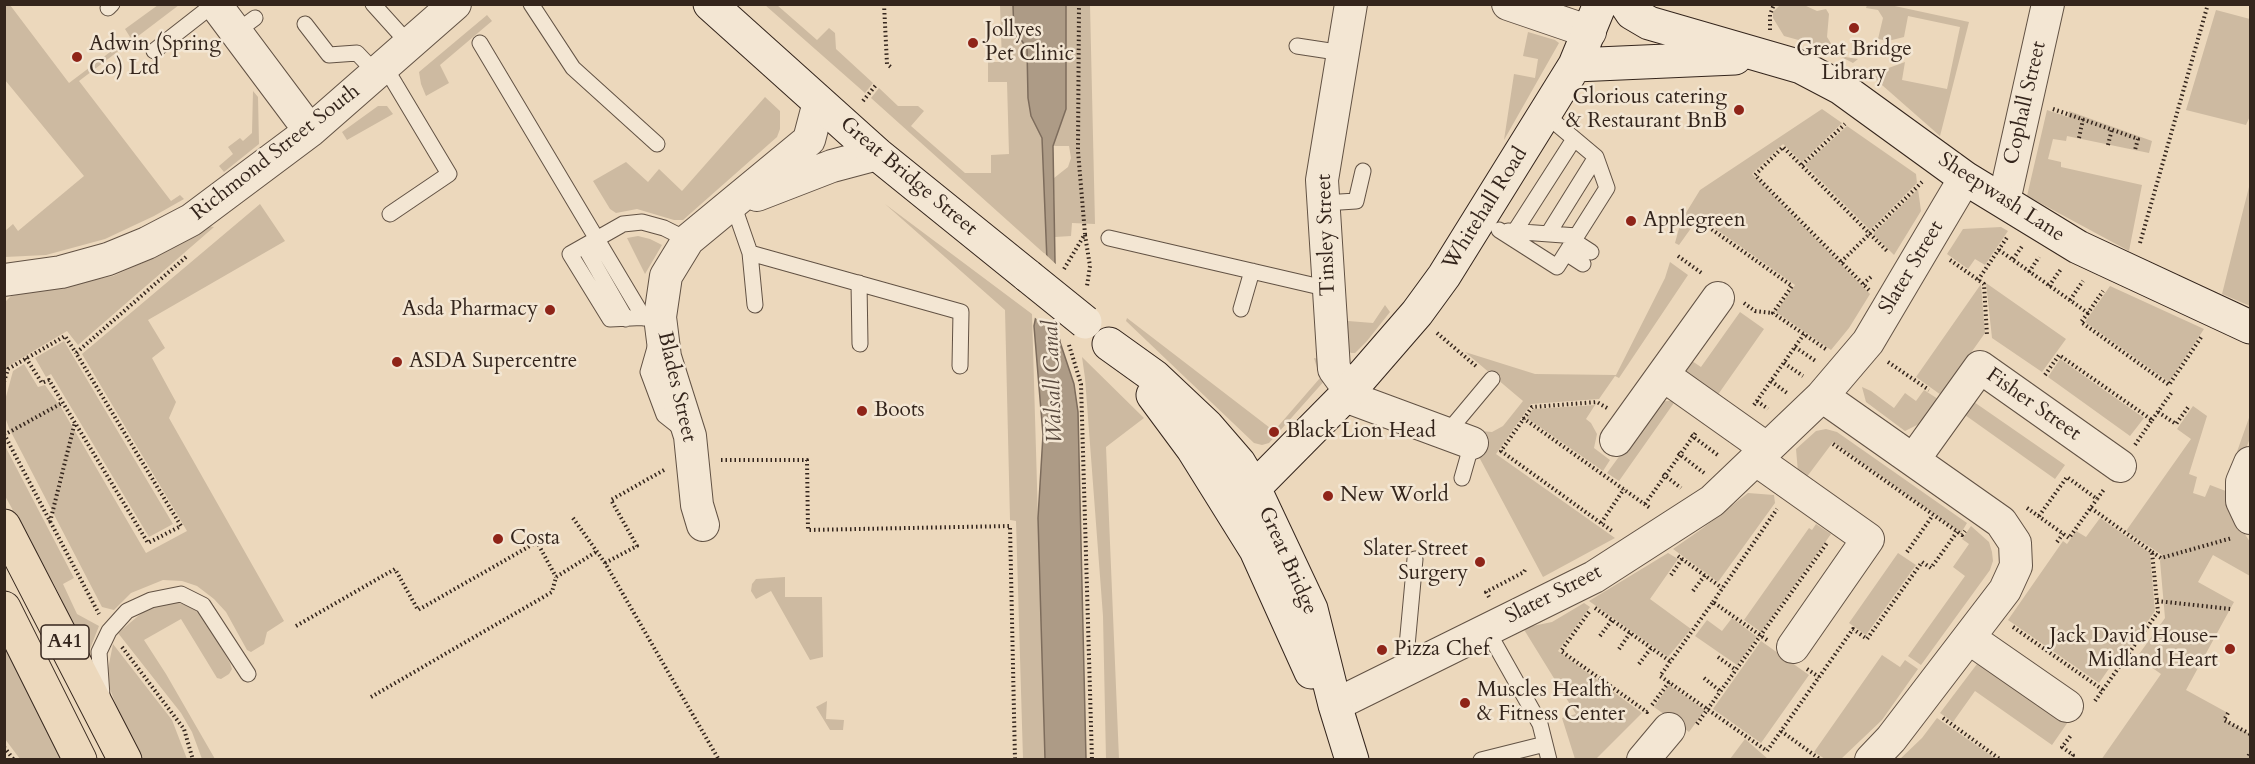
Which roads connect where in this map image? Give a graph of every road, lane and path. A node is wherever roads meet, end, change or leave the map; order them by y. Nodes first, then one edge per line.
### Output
1 (215, 4) edge
2 (374, 4) edge
3 (531, 4) edge
4 (710, 4) edge
5 (884, 4) edge
6 (1079, 4) edge
7 (1626, 4) edge
8 (1774, 4) edge
9 (2048, 4) edge
10 (2208, 4) edge
11 (453, 5) edge
12 (1522, 7) edge
13 (1344, 12) edge
14 (1595, 18) edge
15 (305, 24) dead end
16 (480, 43) dead end
17 (410, 45) junction
18 (1297, 46) dead end
19 (1765, 48) junction
20 (154, 51) dead end
21 (1343, 53) junction
22 (1575, 65) junction
23 (892, 68) dead end
24 (381, 70) junction
25 (876, 86) dead end
26 (862, 101) dead end
27 (819, 102) junction
28 (2047, 107) dead end
29 (1546, 114) junction
30 (2083, 119) junction
31 (1849, 120) dead end
32 (2112, 129) junction
33 (310, 131) junction
34 (2079, 138) dead end
35 (1574, 139) junction
36 (657, 144) dead end
37 (2108, 145) dead end
38 (2135, 150) dead end
39 (877, 154) junction
40 (1596, 158) junction
41 (1802, 165) junction
42 (1363, 171) dead end
43 (1928, 176) dead end
44 (1965, 178) junction
45 (2004, 201) junction
46 (1324, 203) junction
47 (733, 204) junction
48 (390, 214) dead end
49 (1697, 219) dead end
50 (1487, 229) junction
51 (1515, 231) junction
52 (2010, 233) dead end
53 (1085, 234) junction
54 (1548, 234) junction
55 (1870, 234) junction
56 (598, 238) junction
57 (1109, 238) dead end
58 (688, 240) junction
59 (1573, 243) junction
60 (584, 246) junction
61 (1999, 250) junction
62 (2043, 252) dead end
63 (750, 253) junction
64 (189, 254) dead end
65 (1892, 256) dead end
66 (1945, 257) dead end
67 (1587, 258) dead end
68 (1841, 262) junction
69 (2065, 264) dead end
70 (1878, 270) dead end
71 (1252, 271) junction
72 (2029, 272) junction
73 (2087, 275) dead end
74 (1064, 279) dead end
75 (1978, 279) junction
76 (2120, 279) junction
77 (4, 280) edge
78 (859, 284) junction
79 (2049, 286) junction
80 (1329, 289) junction
81 (1718, 298) dead end
82 (2070, 300) junction
83 (755, 305) dead end
84 (1241, 309) dead end
85 (2088, 313) junction
86 (626, 319) junction
87 (1080, 319) junction
88 (655, 320) junction
89 (2250, 327) edge
90 (1431, 328) dead end
91 (2206, 330) dead end
92 (1804, 334) junction
93 (1987, 335) dead end
94 (860, 344) dead end
95 (1795, 347) junction
96 (76, 353) junction
97 (1832, 354) dead end
98 (26, 358) junction
99 (1884, 359) dead end
100 (1784, 363) junction
101 (960, 366) dead end
102 (1664, 375) junction
103 (1492, 379) joint
104 (1771, 381) junction
105 (4, 382) edge
106 (1811, 384) junction
107 (1930, 391) dead end
108 (2172, 392) dead end
109 (1347, 394) junction
110 (62, 403) junction
111 (2189, 406) dead end
112 (1752, 408) dead end
113 (2158, 412) junction
114 (1523, 418) junction
115 (2152, 420) dead end
116 (75, 422) junction
117 (1699, 429) dead end
118 (1622, 432) joint
119 (4, 435) edge
120 (1692, 436) junction
121 (1459, 438) junction
122 (1833, 444) dead end
123 (691, 448) junction
124 (1679, 454) junction
125 (1749, 456) junction
126 (1914, 459) junction
127 (2250, 463) edge
128 (2120, 466) dead end
129 (1664, 475) junction
130 (1707, 475) dead end
131 (1462, 478) dead end
132 (2062, 484) dead end
133 (1624, 489) junction
134 (1686, 491) dead end
135 (1243, 498) junction
136 (2097, 499) dead end
137 (1645, 504) junction
138 (2021, 504) dead end
139 (1779, 507) dead end
140 (2091, 508) junction
141 (1654, 511) dead end
142 (1933, 515) junction
143 (2039, 516) junction
144 (573, 518) dead end
145 (50, 523) junction
146 (1601, 523) junction
147 (4, 525) edge
148 (703, 525) dead end
149 (1969, 525) dead end
150 (2245, 528) edge
151 (1957, 532) junction
152 (2063, 534) junction
153 (1618, 536) dead end
154 (1828, 542) dead end
155 (2057, 542) dead end
156 (1671, 551) dead end
157 (596, 552) junction
158 (1907, 552) dead end
159 (2152, 552) junction
160 (1940, 557) dead end
161 (1682, 559) junction
162 (1414, 560) dead end
163 (1526, 568) dead end
164 (1671, 575) dead end
165 (1704, 575) junction
166 (556, 577) junction
167 (1722, 588) junction
168 (1693, 591) dead end
169 (2157, 601) junction
170 (1713, 602) junction
171 (4, 608) edge
172 (2231, 609) dead end
173 (1490, 617) junction
174 (1612, 620) junction
175 (2011, 625) dead end
176 (296, 626) dead end
177 (109, 631) junction
178 (1630, 633) junction
179 (1600, 636) dead end
180 (1760, 636) junction
181 (1969, 638) junction
182 (1793, 647) dead end
183 (1651, 648) junction
184 (1619, 649) dead end
185 (2131, 651) dead end
186 (1718, 657) dead end
187 (1671, 662) junction
188 (1639, 664) dead end
189 (1415, 665) junction
190 (1736, 670) junction
191 (248, 674) dead end
192 (1660, 676) dead end
193 (1704, 678) dead end
194 (1669, 682) dead end
195 (2103, 690) dead end
196 (1720, 691) junction
197 (371, 697) dead end
198 (1335, 705) junction
199 (2067, 706) dead end
200 (1707, 709) dead end
201 (2228, 713) dead end
202 (1939, 715) dead end
203 (103, 716) junction
204 (1669, 729) dead end
205 (1780, 731) dead end
206 (2250, 734) edge
207 (1545, 744) junction
208 (4, 747) edge
209 (2062, 747) dead end
210 (2250, 752) edge
211 (14, 759) edge
212 (80, 759) edge
213 (124, 759) edge
214 (193, 759) edge
215 (719, 759) edge
216 (1016, 759) edge
217 (1092, 759) edge
218 (1352, 759) edge
219 (1481, 759) edge
220 (1549, 759) edge
221 (1643, 759) edge
222 (1821, 759) edge
223 (1871, 759) edge
224 (2001, 759) edge
225 (2070, 759) edge
226 (2247, 759) edge

1 - 20 lane
1 - 33 street
2 - 17 lane
3 - 36 lane
4 - 27 main road, Great Bridge Street
5 - 23 path
6 - 53 path
7 - 19 main road, Sheepwash Lane
8 - 19 path
9 - 45 street, Cophall Street
10 - 76 path
11 - 17 street, Richmond Street South
12 - 14 street
13 - 21 street, Tinsley Street
14 - 22 main road, Whitehall Road
15 - 24 lane
16 - 56 lane
17 - 24 street, Richmond Street South
18 - 21 lane
19 - 22 main road, Sheepwash Lane
19 - 44 main road, Sheepwash Lane
21 - 46 street, Tinsley Street
22 - 29 main road, Whitehall Road
24 - 33 street, Richmond Street South
24 - 48 lane
25 - 26 path
27 - 39 main road, Great Bridge Street
27 - 47 street, Blades Street
28 - 30 path
29 - 35 lane
29 - 50 main road, Whitehall Road
30 - 32 path
30 - 34 path
31 - 41 path
32 - 37 path
32 - 38 path
33 - 77 street, Richmond Street South
35 - 40 lane
35 - 51 lane
39 - 47 street, Blades Street
39 - 87 main road, Great Bridge Street, bridge
40 - 54 lane
40 - 59 lane
41 - 55 path
41 - 68 path
42 - 46 lane
43 - 55 path
44 - 45 main road, Sheepwash Lane
44 - 106 street, Slater Street
45 - 76 main road, Sheepwash Lane
46 - 80 street, Tinsley Street
47 - 58 street, Blades Street
47 - 63 lane
49 - 92 path
50 - 51 lane
50 - 59 lane
50 - 109 main road, Whitehall Road
51 - 54 lane
52 - 61 path
53 - 74 path
53 - 87 path
54 - 59 lane
55 - 65 path
55 - 68 path
56 - 58 lane
56 - 60 lane
56 - 88 lane
57 - 71 lane
58 - 88 street, Blades Street
59 - 67 lane
60 - 86 lane
60 - 86 lane
61 - 72 path
61 - 75 path
62 - 72 path
63 - 78 lane
63 - 83 lane
64 - 96 path
66 - 75 path
68 - 70 path
69 - 79 path
71 - 80 lane
71 - 84 lane
72 - 79 path
73 - 82 path
75 - 93 path
76 - 85 path
76 - 89 main road, Sheepwash Lane
78 - 94 lane
78 - 101 lane
79 - 82 path
80 - 109 street, Tinsley Street
81 - 102 street
82 - 85 path
85 - 91 path
86 - 88 lane
87 - 135 main road, Great Bridge Street
87 - 217 path
88 - 123 street, Blades Street
90 - 103 path
92 - 95 path
92 - 97 path
95 - 100 path
95 - 106 path
96 - 98 path
96 - 116 path
98 - 105 path
98 - 110 path
99 - 107 path
100 - 104 path
100 - 106 path
102 - 118 street
102 - 125 street
103 - 121 lane
104 - 106 path
104 - 112 path
106 - 125 street, Slater Street
106 - 126 street
108 - 113 path
109 - 121 street
109 - 135 main road, Whitehall Road
110 - 116 path
110 - 119 path, bridge
111 - 113 path
113 - 115 path
114 - 118 path
114 - 133 path
114 - 146 path
116 - 145 path
117 - 120 path
119 - 145 path
120 - 124 path
120 - 125 path
121 - 131 lane
122 - 142 path
123 - 148 street, Blades Street
123 - 216 path
124 - 129 path
124 - 130 path
125 - 173 street, Slater Street
125 - 182 street
126 - 128 street, Fisher Street
126 - 181 street
127 - 150 street
129 - 134 path
129 - 137 path
132 - 143 path
133 - 137 path
133 - 146 path
135 - 198 main road, Great Bridge
135 - 198 main road, Great Bridge
136 - 140 path
137 - 141 path
138 - 143 path
139 - 167 path
140 - 152 path
140 - 159 path
142 - 151 path
142 - 158 path
143 - 152 path
144 - 157 path
145 - 177 path
146 - 153 path
147 - 203 highway, A41
149 - 151 path
150 - 159 path
151 - 160 path
152 - 155 path
154 - 180 path
156 - 161 path
157 - 166 path
157 - 215 path
159 - 169 path
161 - 164 path
161 - 165 path
162 - 189 lane
163 - 173 path
165 - 167 path
165 - 168 path
166 - 176 path
166 - 197 path
167 - 170 path
169 - 172 path
169 - 185 path
170 - 180 path
170 - 187 path
171 - 212 highway, A41
173 - 189 street, Slater Street
173 - 207 lane
174 - 178 path
174 - 179 path
174 - 194 path
175 - 195 path
177 - 191 lane
177 - 203 lane
177 - 214 path
178 - 183 path
178 - 184 path
180 - 190 path
181 - 199 street
181 - 223 street
183 - 187 path
183 - 188 path
186 - 190 path
187 - 192 path
189 - 198 street, Slater Street
190 - 196 path
193 - 196 path
196 - 200 path
198 - 218 main road, Great Bridge
201 - 206 path
202 - 224 path
203 - 213 highway, A41
204 - 221 street
205 - 222 path
207 - 219 lane
207 - 220 lane
208 - 211 path
209 - 225 path
210 - 226 path

